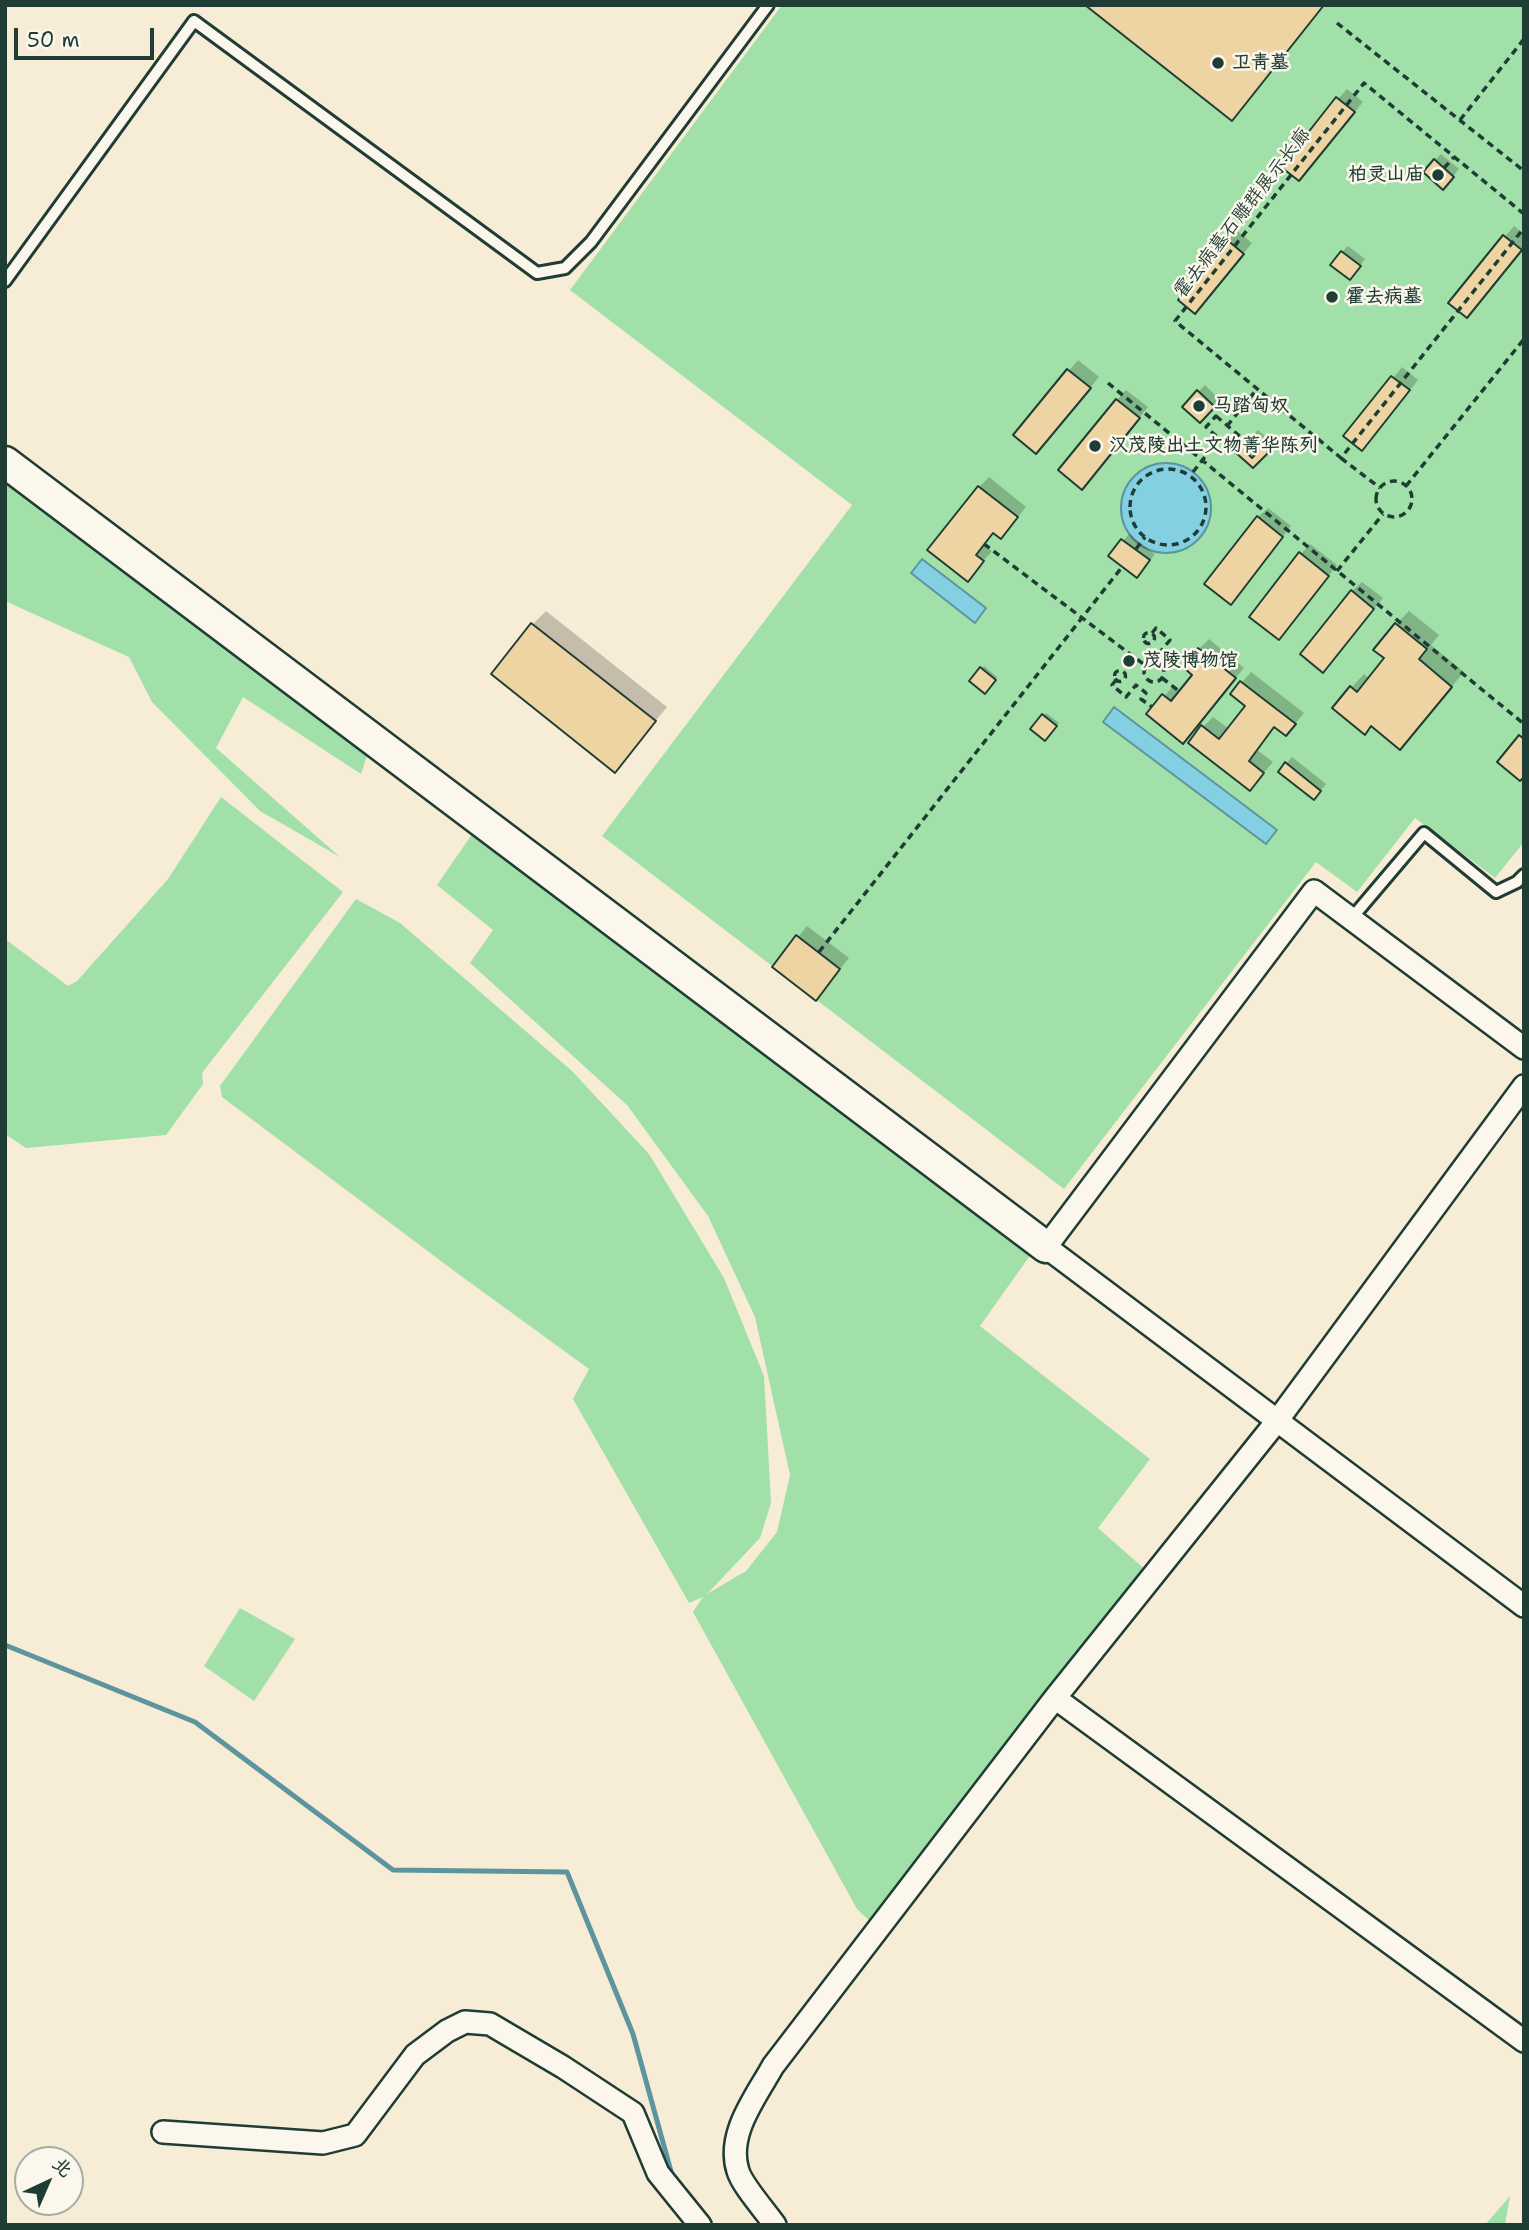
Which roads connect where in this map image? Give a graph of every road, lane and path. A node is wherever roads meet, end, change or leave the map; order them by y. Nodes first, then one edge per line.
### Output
1 (768, 5) edge
2 (1337, 23) dead end
3 (1524, 39) edge
4 (1461, 120) junction
5 (1454, 157) junction
6 (1444, 168) dead end
7 (1524, 171) edge
8 (1524, 214) edge
9 (1524, 228) edge
10 (5, 281) edge
11 (1524, 339) edge
12 (1108, 383) dead end
13 (1257, 389) junction
14 (1227, 426) junction
15 (1219, 439) junction
16 (1340, 458) junction
17 (1202, 461) junction
18 (5, 462) edge
19 (1193, 472) dead end
20 (1406, 486) junction
21 (1380, 488) junction
22 (1383, 514) junction
23 (1145, 537) junction
24 (984, 544) dead end
25 (1136, 549) dead end
26 (1122, 567) dead end
27 (1337, 571) junction
28 (1083, 617) junction
29 (1152, 633) dead end
30 (1166, 656) junction
31 (1186, 662) dead end
32 (1159, 664) junction
33 (1146, 666) junction
34 (1162, 678) junction
35 (1116, 680) dead end
36 (1148, 680) junction
37 (1140, 689) junction
38 (1179, 691) dead end
39 (1152, 708) dead end
40 (1524, 724) edge
41 (1524, 874) edge
42 (1351, 919) junction
43 (819, 952) dead end
44 (1524, 1048) edge
45 (1524, 1086) edge
46 (1046, 1247) junction
47 (1277, 1421) junction
48 (1524, 1606) edge
49 (1055, 1698) junction
50 (1524, 2041) edge
51 (163, 2132) dead end
52 (700, 2225) edge
53 (775, 2225) edge

1 - 10 lane
2 - 4 path
3 - 4 path
4 - 7 path
5 - 6 path
5 - 8 path, 霍去病墓石雕群展示长廊
5 - 13 path, 霍去病墓石雕群展示长廊
9 - 16 path
11 - 20 path
12 - 17 path
13 - 14 path
13 - 16 path, 霍去病墓石雕群展示长廊
14 - 15 path
14 - 15 path
15 - 17 path
16 - 21 path, 霍去病墓石雕群展示长廊
17 - 19 path
17 - 27 path
18 - 46 main road
20 - 21 path
20 - 22 path
21 - 22 path
22 - 27 path
23 - 23 path
23 - 25 path
24 - 28 path
26 - 28 path
27 - 40 path
28 - 33 path
28 - 43 path
29 - 30 path
30 - 31 path
30 - 32 path
32 - 33 path
32 - 34 path
33 - 36 path
34 - 36 path
34 - 38 path
35 - 37 path
36 - 37 path
37 - 39 path
41 - 42 lane
42 - 44 street
42 - 46 street
45 - 47 street
46 - 47 street
47 - 48 street
47 - 49 street
49 - 50 street
49 - 53 street
51 - 52 street

